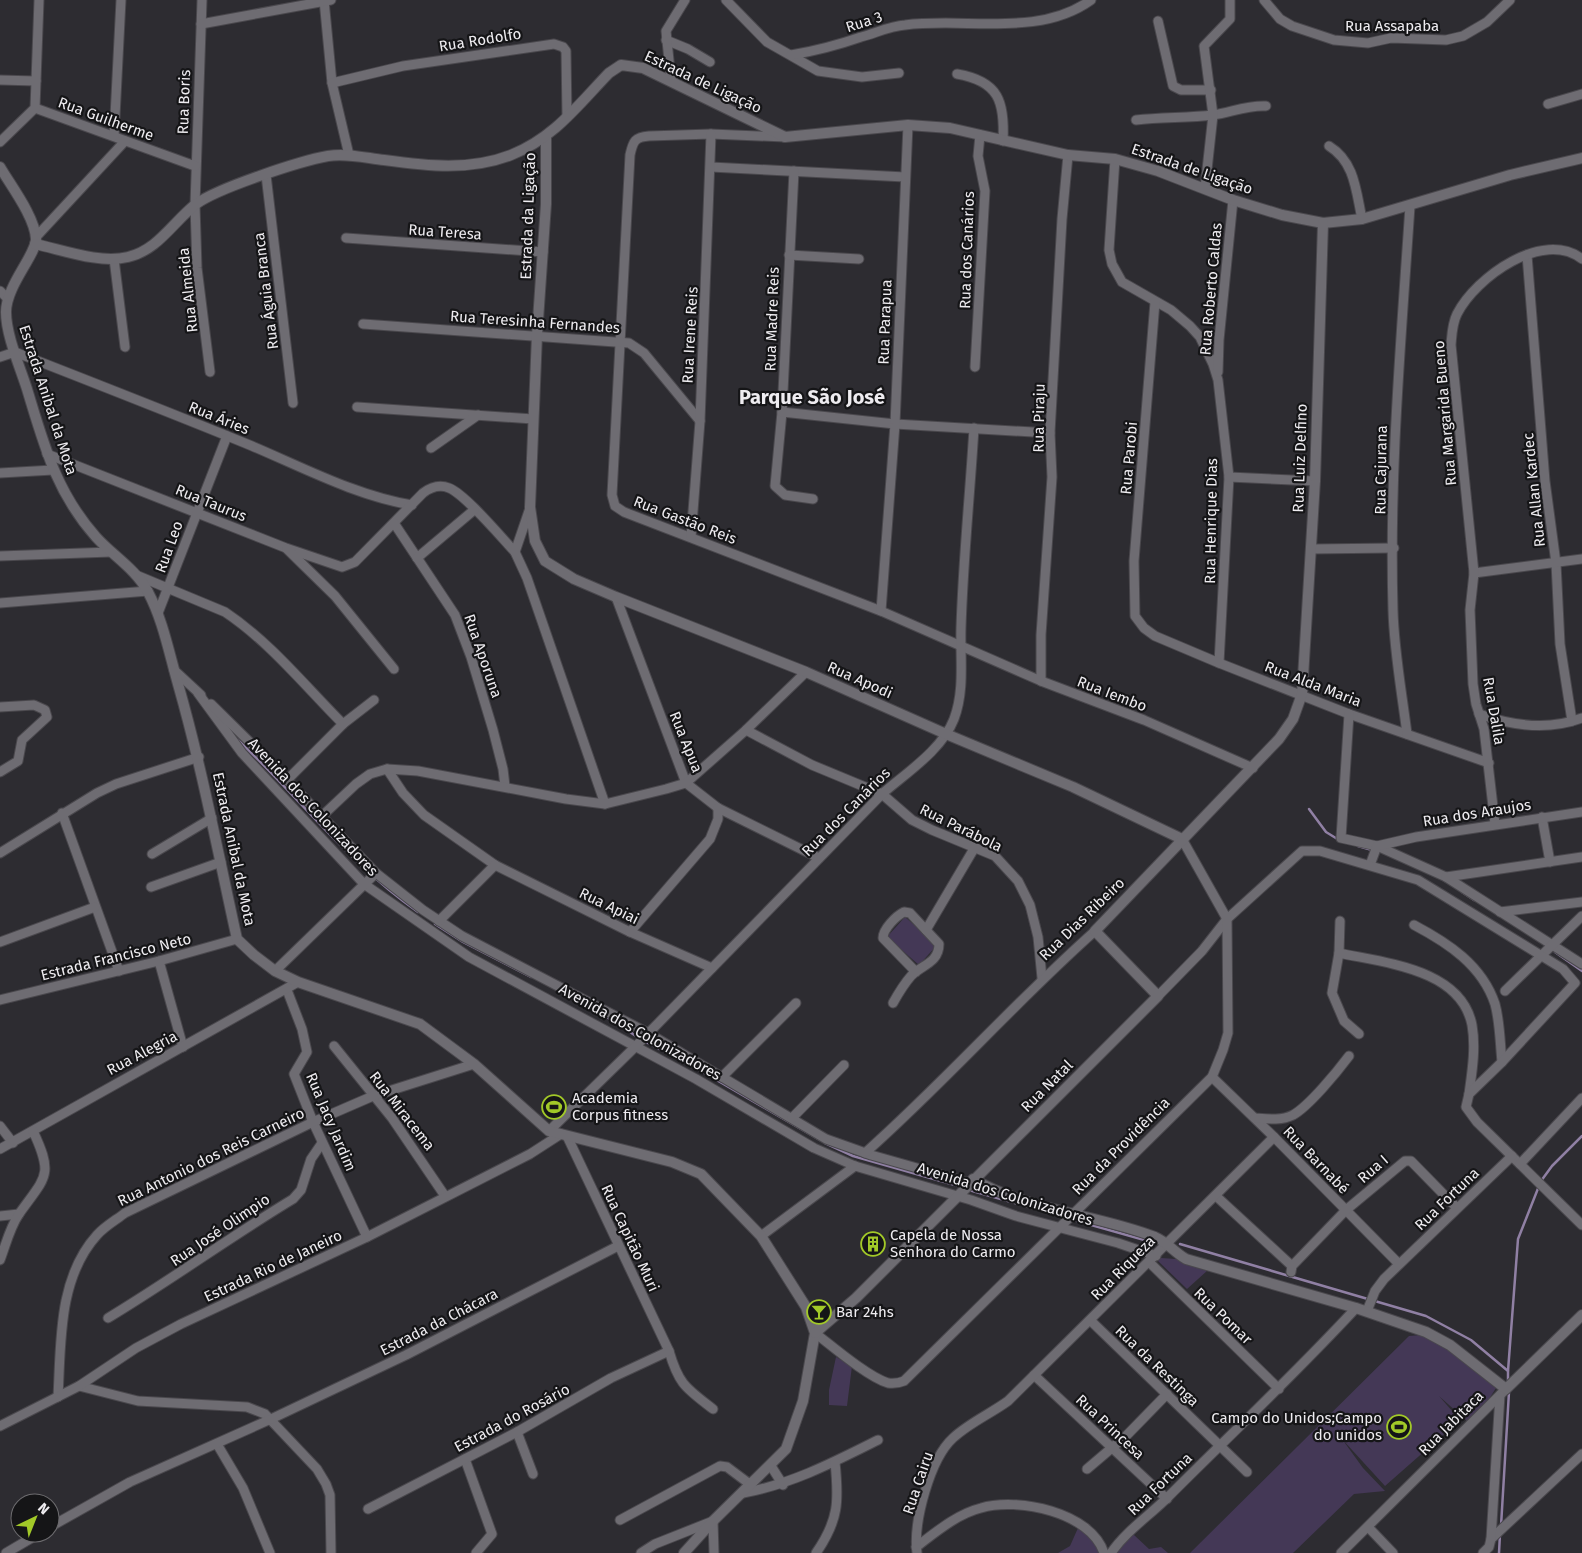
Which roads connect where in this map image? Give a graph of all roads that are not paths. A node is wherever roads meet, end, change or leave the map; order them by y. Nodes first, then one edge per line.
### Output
1 (39, 0) edge
2 (121, 0) edge
3 (202, 0) edge
4 (327, 0) edge
5 (685, 0) edge
6 (726, 0) edge
7 (1091, 0) edge
8 (1230, 0) edge
9 (1264, 0) edge
10 (1510, 0) edge
11 (1158, 20) dead end
12 (201, 24) junction
13 (666, 40) junction
14 (791, 55) junction
15 (710, 62) dead end
16 (899, 73) dead end
17 (957, 74) dead end
18 (0, 80) edge
19 (671, 80) junction
20 (36, 81) junction
21 (332, 83) junction
22 (1212, 90) junction
23 (1582, 94) edge
24 (1548, 104) dead end
25 (1266, 106) dead end
26 (35, 108) junction
27 (1214, 115) junction
28 (567, 117) junction
29 (1136, 120) dead end
30 (908, 125) junction
31 (711, 134) junction
32 (980, 135) junction
33 (114, 136) junction
34 (785, 137) junction
35 (546, 138) junction
36 (126, 141) junction
37 (1003, 141) junction
38 (0, 142) edge
39 (1329, 146) dead end
40 (349, 155) junction
41 (630, 155) joint
42 (1068, 155) junction
43 (1582, 158) edge
44 (1115, 159) junction
45 (195, 166) junction
46 (0, 167) edge
47 (711, 167) junction
48 (794, 172) junction
49 (266, 175) junction
50 (905, 177) junction
51 (1205, 188) junction
52 (1233, 200) junction
53 (195, 205) junction
54 (1410, 206) junction
55 (1362, 219) junction
56 (1322, 223) junction
57 (346, 238) dead end
58 (36, 240) junction
59 (543, 252) junction
60 (789, 255) junction
61 (1527, 255) junction
62 (114, 259) junction
63 (859, 259) dead end
64 (1582, 259) edge
65 (0, 291) edge
66 (8, 299) junction
67 (1155, 302) junction
68 (363, 324) dead end
69 (537, 335) junction
70 (620, 341) junction
71 (125, 347) dead end
72 (16, 352) junction
73 (0, 357) edge
74 (976, 367) dead end
75 (210, 372) dead end
76 (1218, 380) junction
77 (293, 403) dead end
78 (357, 408) dead end
79 (782, 412) junction
80 (478, 415) junction
81 (533, 418) junction
82 (700, 421) junction
83 (895, 424) junction
84 (974, 428) junction
85 (1050, 433) junction
86 (227, 436) junction
87 (431, 448) dead end
88 (47, 454) junction
89 (53, 470) junction
90 (0, 474) edge
91 (1228, 477) junction
92 (1315, 481) junction
93 (813, 499) dead end
94 (412, 505) junction
95 (530, 507) junction
96 (474, 510) junction
97 (197, 512) junction
98 (394, 523) junction
99 (692, 537) junction
100 (535, 541) joint
101 (286, 548) junction
102 (1394, 548) junction
103 (1311, 549) junction
104 (111, 552) junction
105 (515, 552) junction
106 (0, 556) edge
107 (418, 558) junction
108 (1582, 559) edge
109 (1556, 563) junction
110 (1474, 573) junction
111 (135, 574) junction
112 (168, 588) junction
113 (148, 591) junction
114 (616, 597) junction
115 (0, 603) edge
116 (882, 611) junction
117 (158, 613) junction
118 (1135, 616) joint
119 (961, 647) junction
120 (1219, 663) junction
121 (394, 668) dead end
122 (174, 670) junction
123 (806, 672) junction
124 (1041, 681) junction
125 (198, 693) junction
126 (1302, 694) junction
127 (374, 700) dead end
128 (0, 707) edge
129 (1350, 714) junction
130 (1479, 714) junction
131 (1582, 718) edge
132 (1572, 722) junction
133 (343, 724) junction
134 (746, 730) junction
135 (946, 734) junction
136 (1407, 734) junction
137 (199, 758) junction
138 (1489, 762) junction
139 (1253, 768) junction
140 (387, 769) junction
141 (0, 772) edge
142 (287, 780) junction
143 (686, 783) junction
144 (505, 786) junction
145 (882, 794) junction
146 (605, 804) junction
147 (718, 808) junction
148 (304, 810) junction
149 (1582, 812) edge
150 (62, 813) junction
151 (322, 816) junction
152 (1542, 817) junction
153 (212, 818) junction
154 (1495, 824) junction
155 (1182, 839) junction
156 (975, 847) junction
157 (1376, 848) junction
158 (0, 853) edge
159 (152, 854) dead end
160 (1582, 857) edge
161 (819, 858) junction
162 (221, 862) junction
163 (1550, 862) junction
164 (1370, 863) junction
165 (495, 865) junction
166 (1446, 877) junction
167 (370, 879) junction
168 (151, 887) dead end
169 (1582, 902) edge
170 (95, 907) junction
171 (1500, 912) junction
172 (1582, 916) edge
173 (1227, 918) junction
174 (439, 921) junction
175 (1340, 921) dead end
176 (1414, 924) dead end
177 (926, 930) junction
178 (1095, 931) junction
179 (630, 932) junction
180 (238, 938) junction
181 (0, 942) edge
182 (1552, 944) junction
183 (1339, 953) junction
184 (1541, 956) junction
185 (159, 961) junction
186 (1582, 964) edge
187 (712, 968) junction
188 (119, 971) junction
189 (275, 971) junction
190 (916, 972) junction
191 (1042, 978) junction
192 (298, 982) junction
193 (287, 990) junction
194 (1506, 992) dead end
195 (1158, 996) junction
196 (0, 1000) edge
197 (796, 1003) dead end
198 (893, 1003) dead end
199 (1359, 1034) dead end
200 (646, 1035) junction
201 (334, 1046) dead end
202 (635, 1046) junction
203 (183, 1047) junction
204 (1349, 1056) dead end
205 (1502, 1062) junction
206 (474, 1064) junction
207 (844, 1066) dead end
208 (722, 1077) junction
209 (1212, 1077) junction
210 (1469, 1094) junction
211 (373, 1096) junction
212 (1582, 1098) edge
213 (792, 1118) junction
214 (1254, 1118) junction
215 (313, 1122) junction
216 (0, 1126) edge
217 (549, 1130) junction
218 (34, 1131) junction
219 (564, 1135) junction
220 (1274, 1137) junction
221 (13, 1143) junction
222 (322, 1143) junction
223 (0, 1149) edge
224 (865, 1153) junction
225 (1512, 1156) junction
226 (1520, 1164) junction
227 (854, 1166) junction
228 (971, 1182) junction
229 (959, 1194) junction
230 (445, 1196) junction
231 (1216, 1196) junction
232 (1457, 1208) junction
233 (1346, 1210) junction
234 (19, 1214) junction
235 (1072, 1214) junction
236 (0, 1216) edge
237 (1582, 1225) edge
238 (1060, 1226) junction
239 (367, 1236) junction
240 (761, 1236) junction
241 (1168, 1243) junction
242 (618, 1246) junction
243 (1153, 1259) junction
244 (0, 1260) edge
245 (1399, 1264) junction
246 (1370, 1304) junction
247 (1356, 1308) junction
248 (1582, 1315) edge
249 (108, 1318) dead end
250 (1091, 1321) junction
251 (815, 1333) junction
252 (669, 1351) junction
253 (1034, 1375) junction
254 (79, 1386) junction
255 (1279, 1389) junction
256 (1506, 1389) junction
257 (1167, 1394) junction
258 (58, 1397) junction
259 (713, 1409) dead end
260 (988, 1415) joint
261 (272, 1419) junction
262 (0, 1426) edge
263 (517, 1432) junction
264 (878, 1440) dead end
265 (218, 1444) junction
266 (1219, 1444) junction
267 (1112, 1449) junction
268 (1582, 1454) edge
269 (465, 1459) junction
270 (835, 1462) junction
271 (771, 1466) junction
272 (1087, 1469) dead end
273 (1247, 1472) dead end
274 (533, 1474) dead end
275 (783, 1484) junction
276 (751, 1485) junction
277 (743, 1493) junction
278 (1166, 1499) junction
279 (368, 1509) dead end
280 (620, 1520) dead end
281 (60, 1521) edge
282 (713, 1521) junction
283 (1369, 1528) junction
284 (1493, 1534) junction
285 (23, 1543) edge
286 (916, 1550) edge
287 (6, 1553) edge
288 (270, 1553) edge
289 (331, 1553) edge
290 (476, 1553) edge
291 (641, 1553) edge
292 (684, 1553) edge
293 (714, 1553) edge
294 (816, 1553) edge
295 (1104, 1553) edge
296 (1111, 1553) edge
297 (1341, 1553) edge
298 (1393, 1553) edge
299 (1483, 1553) edge

1 - 20 street
2 - 33 street
3 - 12 street, Rua Boris
4 - 12 street
4 - 21 street
5 - 13 street
6 - 14 street
7 - 14 street, Rua 3
8 - 22 street
9 - 10 street, Rua Assapaba
11 - 22 street
12 - 45 street, Rua Boris
13 - 15 street
13 - 19 street
14 - 16 street
17 - 37 street
18 - 20 street
19 - 28 street, Estrada de Ligação
19 - 34 street, Estrada de Ligação
20 - 26 street
21 - 28 street, Rua Rodolfo
21 - 40 street
22 - 27 street
23 - 24 street
25 - 27 street
26 - 33 street, Rua Guilherme
26 - 38 street
27 - 29 street
27 - 51 street
28 - 35 street, Estrada de Ligação
30 - 32 street, Estrada de Ligação
30 - 34 street, Estrada de Ligação
30 - 50 street, Rua Parapua
31 - 34 street, Estrada de Ligação
31 - 41 street, Estrada de Ligação
31 - 47 street, Rua Irene Reis
32 - 37 street, Estrada de Ligação
32 - 74 street, Rua dos Canários
33 - 36 street, Rua Guilherme
35 - 40 street, Estrada da Ligação
35 - 59 street, Estrada da Ligação
36 - 45 street, Rua Guilherme
36 - 58 street
37 - 42 street, Estrada de Ligação
39 - 55 street
40 - 49 street, Estrada da Ligação
41 - 70 street, Rua Gastão Reis
42 - 44 street, Estrada de Ligação
42 - 85 street, Rua Piraju
43 - 54 street, Estrada de Ligação
44 - 51 street, Estrada de Ligação
44 - 67 street, Rua Henrique Dias
45 - 53 street, Rua Boris
46 - 58 street
47 - 48 street
47 - 82 street, Rua Irene Reis
48 - 50 street
48 - 60 street, Rua Madre Reis
49 - 53 street, Estrada da Ligação
49 - 77 street, Rua Águia Branca
50 - 83 street, Rua Parapua
51 - 52 street, Estrada de Ligação
52 - 56 street, Estrada de Ligação
52 - 76 street, Rua Roberto Caldas
53 - 62 street, Estrada da Ligação
53 - 75 street, Rua Almeida
54 - 55 street, Estrada de Ligação
54 - 102 street, Rua Cajurana
55 - 56 street, Estrada de Ligação
56 - 92 street, Rua Luiz Delfino
57 - 59 street, Rua Teresa
58 - 62 street, Estrada da Ligação
58 - 66 street, Estrada Anibal da Mota
59 - 69 street, Estrada da Ligação
60 - 63 street
60 - 79 street, Rua Madre Reis
61 - 64 street, Rua Margarida Bueno
61 - 109 street, Rua Allan Kardec
61 - 110 street, Rua Margarida Bueno
62 - 71 street
65 - 66 street
66 - 72 street, Estrada Anibal da Mota
67 - 76 street, Rua Henrique Dias
67 - 118 street, Rua Parobi
68 - 69 street, Rua Teresinha Fernandes
69 - 70 street, Rua Teresinha Fernandes
69 - 81 street, Estrada da Ligação
70 - 82 street, Rua Teresinha Fernandes
70 - 99 street, Rua Gastão Reis
72 - 73 street
72 - 86 street, Rua Áries
72 - 88 street, Estrada Anibal da Mota
76 - 91 street, Rua Henrique Dias
78 - 80 street
79 - 83 street
79 - 93 street, Rua Madre Reis
80 - 81 street
80 - 87 street
81 - 95 street, Estrada da Ligação
82 - 99 street, Rua Irene Reis
83 - 84 street
83 - 116 street, Rua Parapua
84 - 85 street
84 - 119 street, Rua dos Canários
85 - 124 street, Rua Piraju
86 - 94 street, Rua Áries
86 - 97 street, Rua Leo
88 - 89 street, Estrada Anibal da Mota
88 - 97 street, Rua Taurus
89 - 90 street
89 - 104 street, Estrada Anibal da Mota
91 - 92 street
91 - 120 street, Rua Henrique Dias
92 - 103 street, Rua Luiz Delfino
94 - 96 street
94 - 98 street
95 - 100 street, Estrada da Ligação
95 - 105 street
96 - 105 street
96 - 107 street
97 - 101 street, Rua Taurus
97 - 112 street, Rua Leo
98 - 101 street, Rua Taurus
98 - 107 street
99 - 116 street, Rua Gastão Reis
100 - 114 street, Rua Apodi
101 - 121 street
102 - 103 street
102 - 136 street, Rua Cajurana
103 - 126 street, Rua Luiz Delfino
104 - 106 street
104 - 111 street, Estrada Anibal da Mota
105 - 146 street
107 - 144 street, Rua Aporuna
108 - 109 street
109 - 110 street
109 - 132 street, Rua Allan Kardec
110 - 130 street, Rua Dalila
111 - 112 street
111 - 113 street, Estrada Anibal da Mota
112 - 117 street, Rua Leo
112 - 133 street
113 - 115 street
113 - 117 street, Estrada Anibal da Mota
114 - 123 street, Rua Apodi
114 - 143 street, Rua Apua
116 - 119 street, Rua Gastão Reis
117 - 122 street, Estrada Anibal da Mota
118 - 120 street, Rua Alda Maria
119 - 124 street, Rua Iembo
119 - 135 street, Rua dos Canários
120 - 126 street, Rua Alda Maria
122 - 125 street, Avenida dos Colonizadores
122 - 137 street, Estrada Anibal da Mota
123 - 134 street
123 - 135 street, Rua Apodi
124 - 139 street, Rua Iembo
125 - 142 street, Avenida dos Colonizadores
125 - 148 street, Avenida dos Colonizadores
126 - 129 street, Rua Alda Maria
126 - 139 street, Rua Dias Ribeiro
127 - 133 street
128 - 141 street
129 - 136 street, Rua Alda Maria
129 - 157 street
130 - 132 street
130 - 138 street, Rua Dalila
131 - 132 street
133 - 142 street
134 - 143 street
134 - 145 street, Rua Parábola
135 - 145 street, Rua dos Canários
135 - 155 street, Rua Apodi
136 - 138 street, Rua Alda Maria
137 - 150 street
137 - 153 street, Estrada Anibal da Mota
138 - 154 street, Rua Dalila
139 - 155 street, Rua Dias Ribeiro
140 - 144 street
140 - 151 street
140 - 165 street, Rua Apiai
142 - 148 street, Avenida dos Colonizadores
143 - 146 street
143 - 147 street, Rua Apua
144 - 146 street
145 - 156 street, Rua Parábola
145 - 161 street, Rua dos Canários
147 - 161 street, Rua Apua
147 - 179 street
148 - 151 street, Avenida dos Colonizadores
148 - 167 street, Avenida dos Colonizadores
149 - 152 street, Rua dos Araujos
150 - 158 street
150 - 170 street
151 - 167 street, Avenida dos Colonizadores
152 - 154 street, Rua dos Araujos
152 - 163 street
153 - 159 street
153 - 162 street, Estrada Anibal da Mota
154 - 157 street, Rua dos Araujos
155 - 173 street
155 - 178 street, Rua Dias Ribeiro
156 - 177 street
156 - 191 street, Rua Parábola
157 - 164 street
157 - 166 street
160 - 163 street
161 - 187 street, Rua dos Canários
162 - 168 street
162 - 180 street, Estrada Anibal da Mota
163 - 166 street
164 - 173 street, Rua Natal
164 - 184 street
165 - 174 street
165 - 179 street, Rua Apiai
166 - 171 street
167 - 174 street, Avenida dos Colonizadores
167 - 189 street
167 - 202 street, Avenida dos Colonizadores
169 - 171 street
170 - 181 street
170 - 188 street
171 - 182 street
172 - 182 street
173 - 195 street, Rua Natal
173 - 209 street, Rua da Providência
174 - 200 street, Avenida dos Colonizadores
175 - 183 street
176 - 205 street
177 - 190 street
177 - 190 street
178 - 191 street, Rua Dias Ribeiro
178 - 195 street
179 - 187 street, Rua Apiai
180 - 185 street, Estrada Francisco Neto
180 - 189 street, Estrada Anibal da Mota
182 - 184 street
182 - 186 street
183 - 199 street
183 - 210 street
184 - 194 street
184 - 205 street
185 - 188 street, Estrada Francisco Neto
185 - 203 street
187 - 200 street, Rua dos Canários
188 - 196 street, Estrada Francisco Neto
189 - 192 street, Estrada Anibal da Mota
190 - 198 street
191 - 224 street, Rua Dias Ribeiro
192 - 193 street, Rua Alegria
192 - 206 street, Estrada Anibal da Mota
193 - 203 street, Rua Alegria
193 - 215 street, Rua Jacy Jardim
195 - 228 street, Rua Natal
197 - 208 street
200 - 202 street, Rua dos Canários
200 - 208 street, Avenida dos Colonizadores
201 - 211 street, Rua Miracema
202 - 217 street, Rua dos Canários
202 - 227 street, Avenida dos Colonizadores
203 - 218 street, Rua Alegria
204 - 214 street
205 - 210 street
206 - 211 street, Rua Antonio dos Reis Carneiro
206 - 217 street, Estrada Anibal da Mota
207 - 213 street
208 - 213 street, Avenida dos Colonizadores
209 - 214 street, Rua Barnabé
209 - 235 street, Rua da Providência
210 - 225 street
211 - 215 street, Rua Antonio dos Reis Carneiro
211 - 230 street, Rua Miracema
212 - 226 street
213 - 224 street, Avenida dos Colonizadores
214 - 220 street, Rua Barnabé
215 - 222 street, Rua Jacy Jardim
215 - 258 street, Rua Antonio dos Reis Carneiro
216 - 221 street
217 - 219 street, Estrada Anibal da Mota
218 - 221 street, Rua Alegria
218 - 234 street
219 - 230 street, Estrada Rio de Janeiro
219 - 240 street, Estrada Anibal da Mota
219 - 242 street, Rua Capitão Muri
220 - 231 street, Rua Riqueza
220 - 233 street, Rua Barnabé
221 - 223 street, Rua Alegria
222 - 239 street, Rua Jacy Jardim
222 - 249 street, Rua José Olimpio
224 - 228 street, Avenida dos Colonizadores
225 - 226 street
225 - 232 street, Rua Fortuna
226 - 237 street
227 - 229 street, Avenida dos Colonizadores
227 - 240 street
228 - 229 street, Rua Natal
228 - 235 street, Avenida dos Colonizadores
229 - 238 street, Avenida dos Colonizadores
229 - 251 street, Rua Natal
230 - 239 street, Estrada Rio de Janeiro
231 - 233 street, Rua I
231 - 241 street, Rua Riqueza
232 - 233 street, Rua I
232 - 245 street, Rua Fortuna
233 - 245 street, Rua Barnabé
234 - 236 street
234 - 244 street
235 - 238 street, Rua da Providência
235 - 241 street, Avenida dos Colonizadores
238 - 243 street, Avenida dos Colonizadores
238 - 251 street, Rua da Providência
239 - 254 street, Estrada Rio de Janeiro
240 - 251 street, Estrada Anibal da Mota
241 - 243 street, Rua Riqueza
241 - 247 street, Avenida dos Colonizadores
242 - 252 street, Rua Capitão Muri
242 - 261 street, Estrada da Chácara
243 - 250 street, Rua Riqueza
243 - 255 street, Rua Pomar
245 - 246 street, Rua Fortuna
246 - 247 street, Avenida dos Colonizadores
246 - 256 street, Avenida dos Colonizadores
247 - 255 street, Rua Fortuna
248 - 256 street, Rua Jabitaca
250 - 253 street, Rua Riqueza
250 - 257 street, Rua da Restinga
251 - 271 street, Estrada Anibal da Mota
252 - 259 street, Rua Capitão Muri
252 - 263 street, Estrada do Rosário
253 - 260 street, Rua Riqueza
253 - 267 street, Rua Princesa
254 - 258 street, Estrada Rio de Janeiro
254 - 261 street
255 - 266 street, Rua Fortuna
256 - 283 street, Rua Jabitaca
256 - 284 street
257 - 266 street, Rua da Restinga
257 - 267 street
258 - 262 street, Estrada Rio de Janeiro
260 - 286 street, Rua Cairu
261 - 265 street
261 - 289 street
263 - 269 street, Estrada do Rosário
263 - 274 street
264 - 270 street
265 - 281 street
265 - 288 street
266 - 273 street, Rua da Restinga
266 - 278 street, Rua Fortuna
267 - 272 street
267 - 278 street, Rua Princesa
268 - 284 street
269 - 279 street, Estrada do Rosário
269 - 290 street
270 - 275 street
270 - 294 street
271 - 275 street
271 - 276 street, Estrada Anibal da Mota
275 - 277 street
276 - 277 street, Estrada Anibal da Mota
276 - 280 street
277 - 282 street, Estrada Anibal da Mota
278 - 296 street, Rua Fortuna
282 - 291 street
282 - 292 street, Estrada Anibal da Mota
282 - 293 street
283 - 297 street, Rua Jabitaca
283 - 298 street
284 - 299 street
285 - 287 street
286 - 295 street

